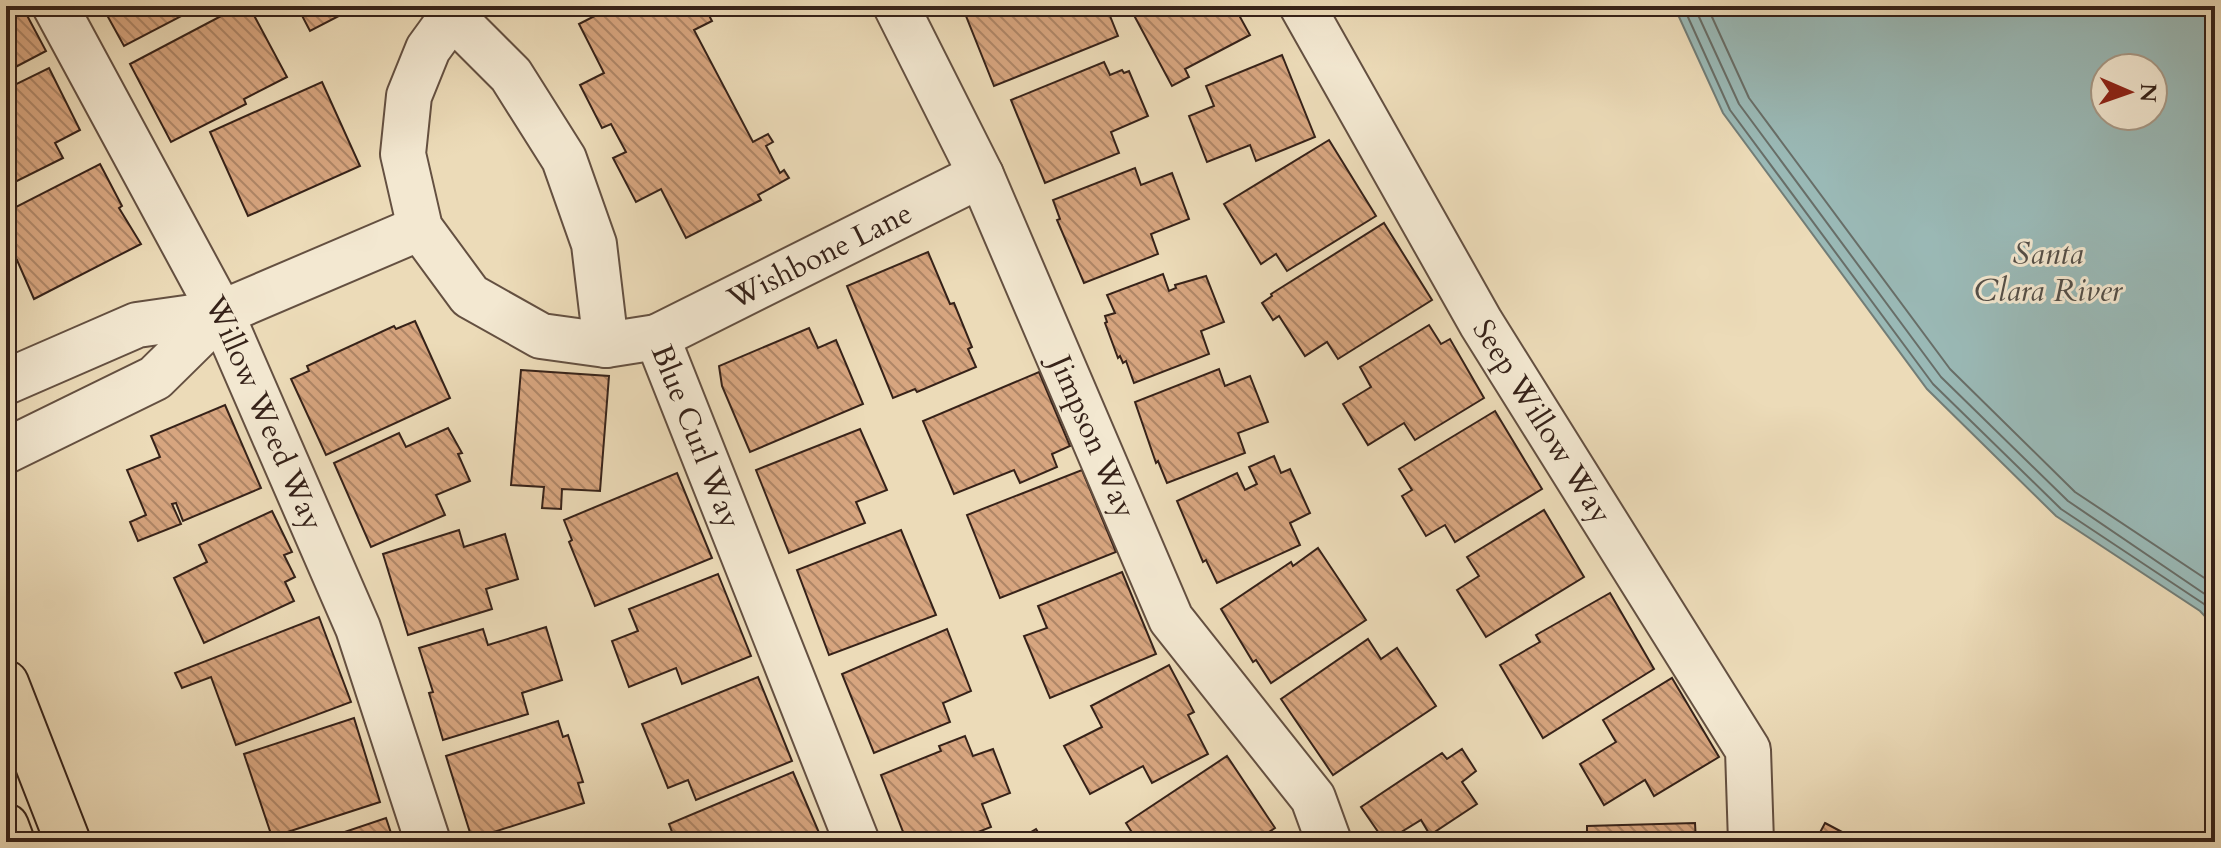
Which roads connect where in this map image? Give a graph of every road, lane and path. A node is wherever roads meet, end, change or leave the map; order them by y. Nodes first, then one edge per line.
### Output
1 (55, 6) edge
2 (896, 6) edge
3 (1302, 6) edge
4 (457, 11) edge
5 (981, 175) junction
6 (420, 228) junction
7 (221, 313) junction
8 (657, 337) junction
9 (606, 345) junction
10 (6, 382) edge
11 (6, 451) edge
12 (6, 683) edge
13 (6, 826) edge
14 (12, 842) edge
15 (68, 842) edge
16 (428, 842) edge
17 (857, 842) edge
18 (1329, 842) edge
19 (1751, 842) edge

1 - 7 street, Willow Weed Way
2 - 5 street, Jimpson Way
3 - 19 street, Seep Willow Way
4 - 6 street, Blue Curl Way
4 - 9 street
5 - 8 street, Wishbone Lane
5 - 18 street, Jimpson Way
6 - 7 street
6 - 9 street, Blue Curl Way
7 - 10 street
7 - 11 street
7 - 16 street, Willow Weed Way
8 - 9 street, Blue Curl Way
8 - 17 street, Blue Curl Way
12 - 15 main road
13 - 14 main road

